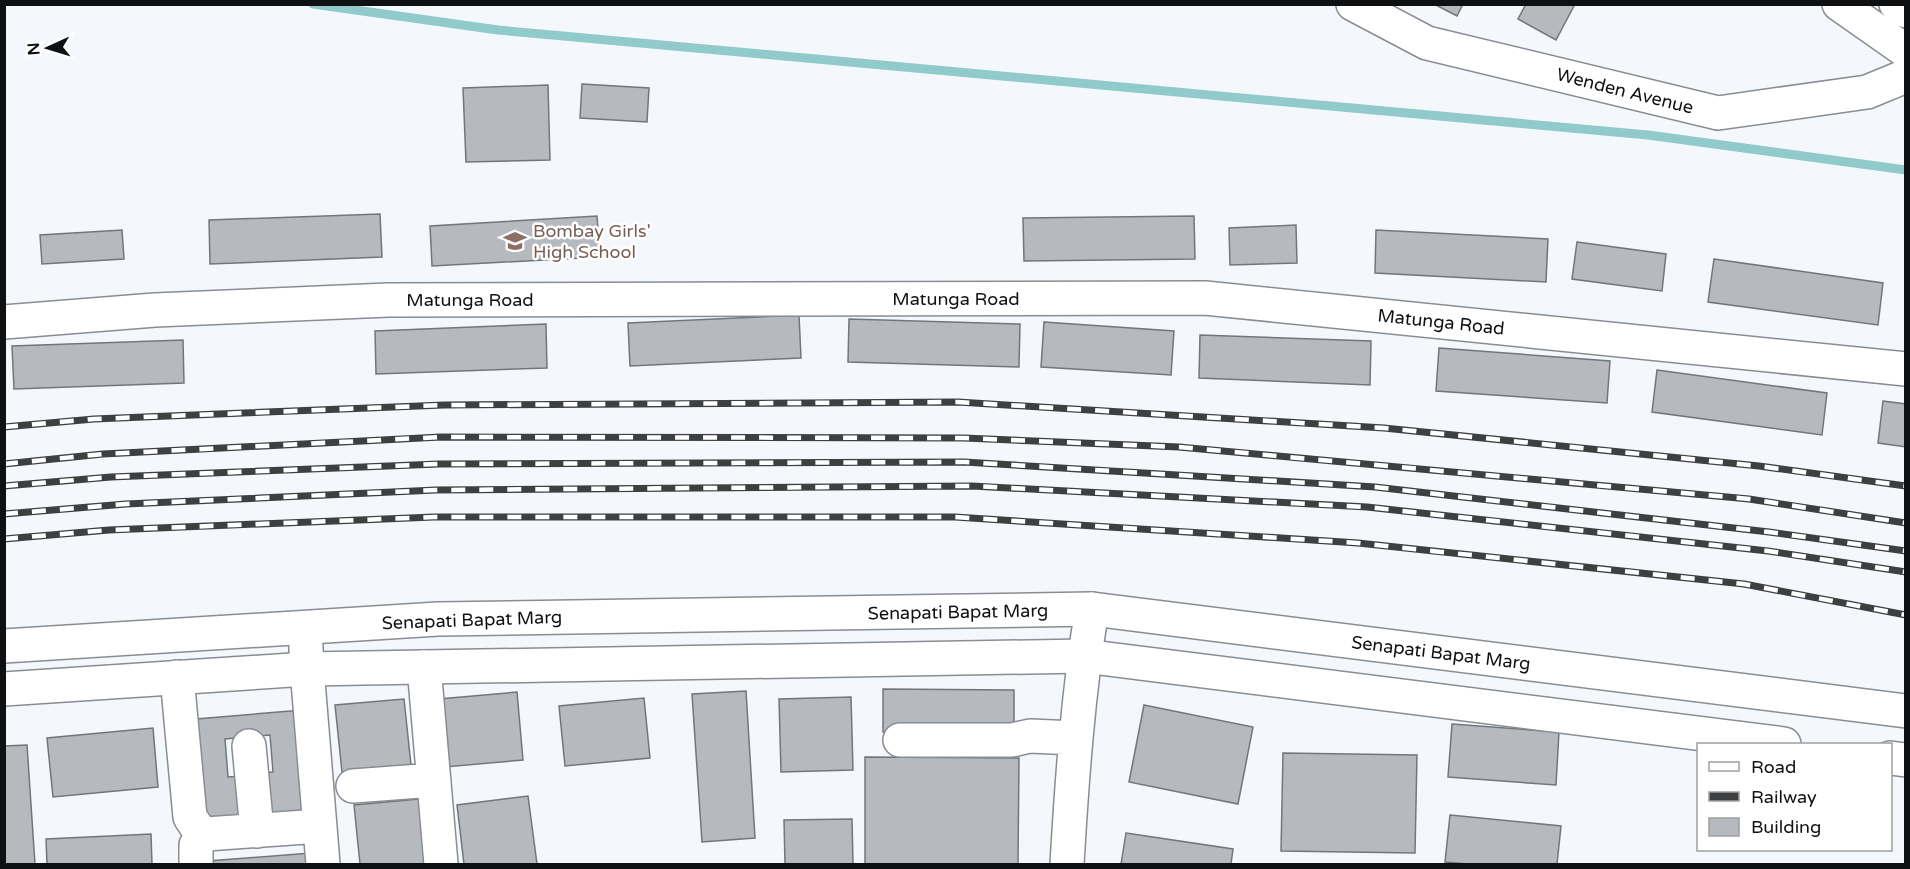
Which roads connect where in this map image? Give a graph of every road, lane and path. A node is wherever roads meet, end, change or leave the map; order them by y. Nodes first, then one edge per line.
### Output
1 (1353, 4) edge
2 (1839, 4) edge
3 (1896, 4) edge
4 (1905, 10) edge
5 (1905, 51) edge
6 (1905, 76) edge
7 (4, 322) edge
8 (1905, 369) edge
9 (1092, 609) junction
10 (815, 614) junction
11 (528, 618) junction
12 (305, 628) junction
13 (4, 646) edge
14 (1084, 656) junction
15 (816, 660) junction
16 (530, 666) junction
17 (424, 667) junction
18 (307, 669) junction
19 (177, 678) junction
20 (4, 689) edge
21 (1905, 711) edge
22 (1076, 738) junction
23 (900, 740) dead end
24 (1776, 743) edge
25 (249, 746) dead end
26 (434, 780) junction
27 (353, 786) dead end
28 (320, 826) junction
29 (257, 831) junction
30 (201, 849) edge
31 (323, 864) edge
32 (441, 864) edge
33 (1066, 864) edge

1 - 6 main road, Wenden Avenue
2 - 5 main road
3 - 4 main road
7 - 8 main road, Matunga Road
9 - 10 main road, Senapati Bapat Marg
9 - 14 main road
9 - 21 main road, Senapati Bapat Marg
10 - 11 main road, Senapati Bapat Marg
10 - 15 main road
11 - 12 main road, Senapati Bapat Marg
11 - 16 main road
12 - 13 main road, Senapati Bapat Marg
12 - 18 main road
14 - 15 main road
14 - 22 main road
14 - 24 main road
15 - 16 main road
16 - 17 main road
17 - 18 main road
17 - 26 main road
18 - 19 main road
18 - 28 main road
19 - 20 main road
19 - 30 main road
22 - 23 main road
22 - 33 main road
25 - 29 main road
26 - 27 main road
26 - 32 main road
28 - 29 main road
28 - 31 main road
29 - 30 main road

